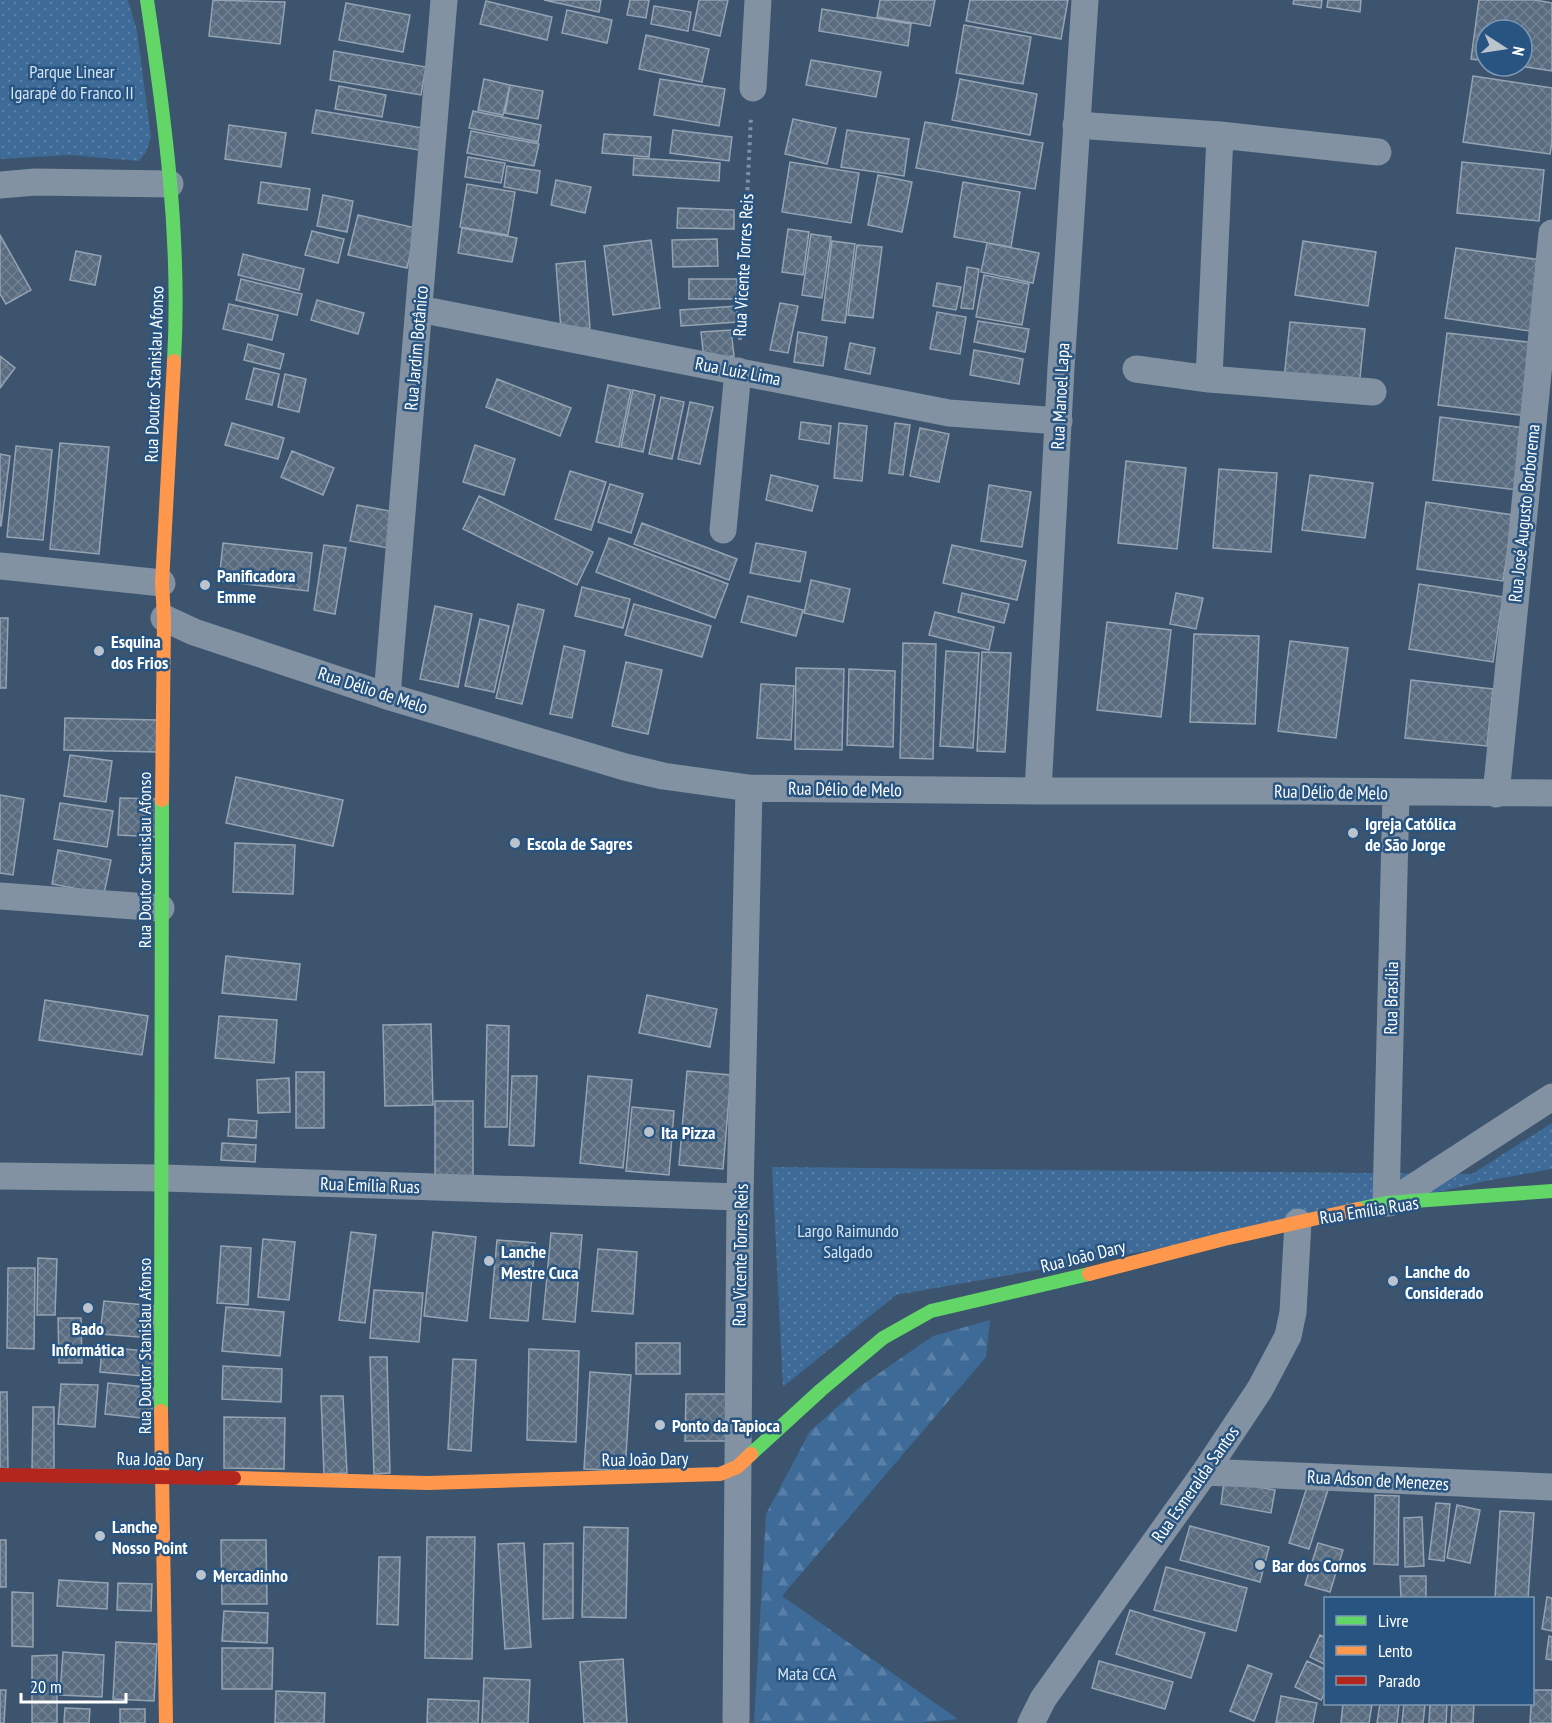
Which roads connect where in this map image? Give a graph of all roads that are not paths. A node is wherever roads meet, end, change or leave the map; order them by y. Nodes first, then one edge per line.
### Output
1 (147, 0) edge
2 (444, 0) edge
3 (758, 0) edge
4 (1085, 0) edge
5 (753, 88) road end
6 (1076, 126) junction
7 (1220, 135) junction
8 (1377, 152) dead end
9 (170, 184) junction
10 (0, 185) edge
11 (1552, 233) edge
12 (419, 309) junction
13 (1136, 369) dead end
14 (738, 371) junction
15 (1209, 380) junction
16 (1373, 392) dead end
17 (1059, 421) junction
18 (723, 530) dead end
19 (0, 566) edge
20 (162, 583) junction
21 (164, 618) junction
22 (387, 696) junction
23 (749, 788) junction
24 (1038, 791) junction
25 (1396, 793) junction
26 (1552, 793) edge
27 (1496, 794) junction
28 (0, 896) edge
29 (160, 908) junction
30 (1552, 1097) edge
31 (0, 1176) edge
32 (163, 1178) junction
33 (1552, 1191) edge
34 (740, 1197) junction
35 (1388, 1203) junction
36 (1298, 1222) junction
37 (1224, 1239) joint
38 (737, 1467) junction
39 (1204, 1472) junction
40 (0, 1475) edge
41 (161, 1476) junction
42 (1552, 1487) edge
43 (165, 1723) edge
44 (736, 1723) edge
45 (1031, 1723) edge

1 - 9 street, Rua Doutor Stanislau Afonso
2 - 12 street, Rua Jardim Botânico
3 - 5 street
4 - 6 street, Rua Manoel Lapa
6 - 7 street
6 - 17 street, Rua Manoel Lapa
7 - 8 street
7 - 15 street
9 - 10 street
9 - 20 street, Rua Doutor Stanislau Afonso
11 - 27 street, Rua José Augusto Borborema
12 - 14 street, Rua Luiz Lima
12 - 22 street, Rua Jardim Botânico
13 - 15 street
14 - 17 street, Rua Luiz Lima
14 - 18 street
15 - 16 street
17 - 24 street, Rua Manoel Lapa
19 - 20 street
20 - 21 street, Rua Doutor Stanislau Afonso
21 - 22 street, Rua Délio de Melo
21 - 29 street, Rua Doutor Stanislau Afonso
22 - 23 street, Rua Délio de Melo
23 - 24 street, Rua Délio de Melo
23 - 34 street, Rua Vicente Torres Reis
24 - 25 street, Rua Délio de Melo
25 - 27 street, Rua Délio de Melo
25 - 35 street, Rua Brasília
26 - 27 street, Rua Délio de Melo
28 - 29 street
29 - 32 street, Rua Doutor Stanislau Afonso
30 - 35 street
31 - 32 street, Rua Emília Ruas
32 - 34 street, Rua Emília Ruas
32 - 41 street, Rua Doutor Stanislau Afonso
33 - 35 street, Rua Emília Ruas
34 - 38 street, Rua Vicente Torres Reis
35 - 36 street, Rua Emília Ruas
36 - 37 street, Rua Emília Ruas
36 - 39 street, Rua Esmeralda Santos
37 - 38 street, Rua João Dary
38 - 41 street, Rua João Dary
38 - 44 street, Rua Vicente Torres Reis
39 - 42 street, Rua Adson de Menezes
39 - 45 street, Rua Esmeralda Santos
40 - 41 street, Rua João Dary
41 - 43 street, Rua Doutor Stanislau Afonso

